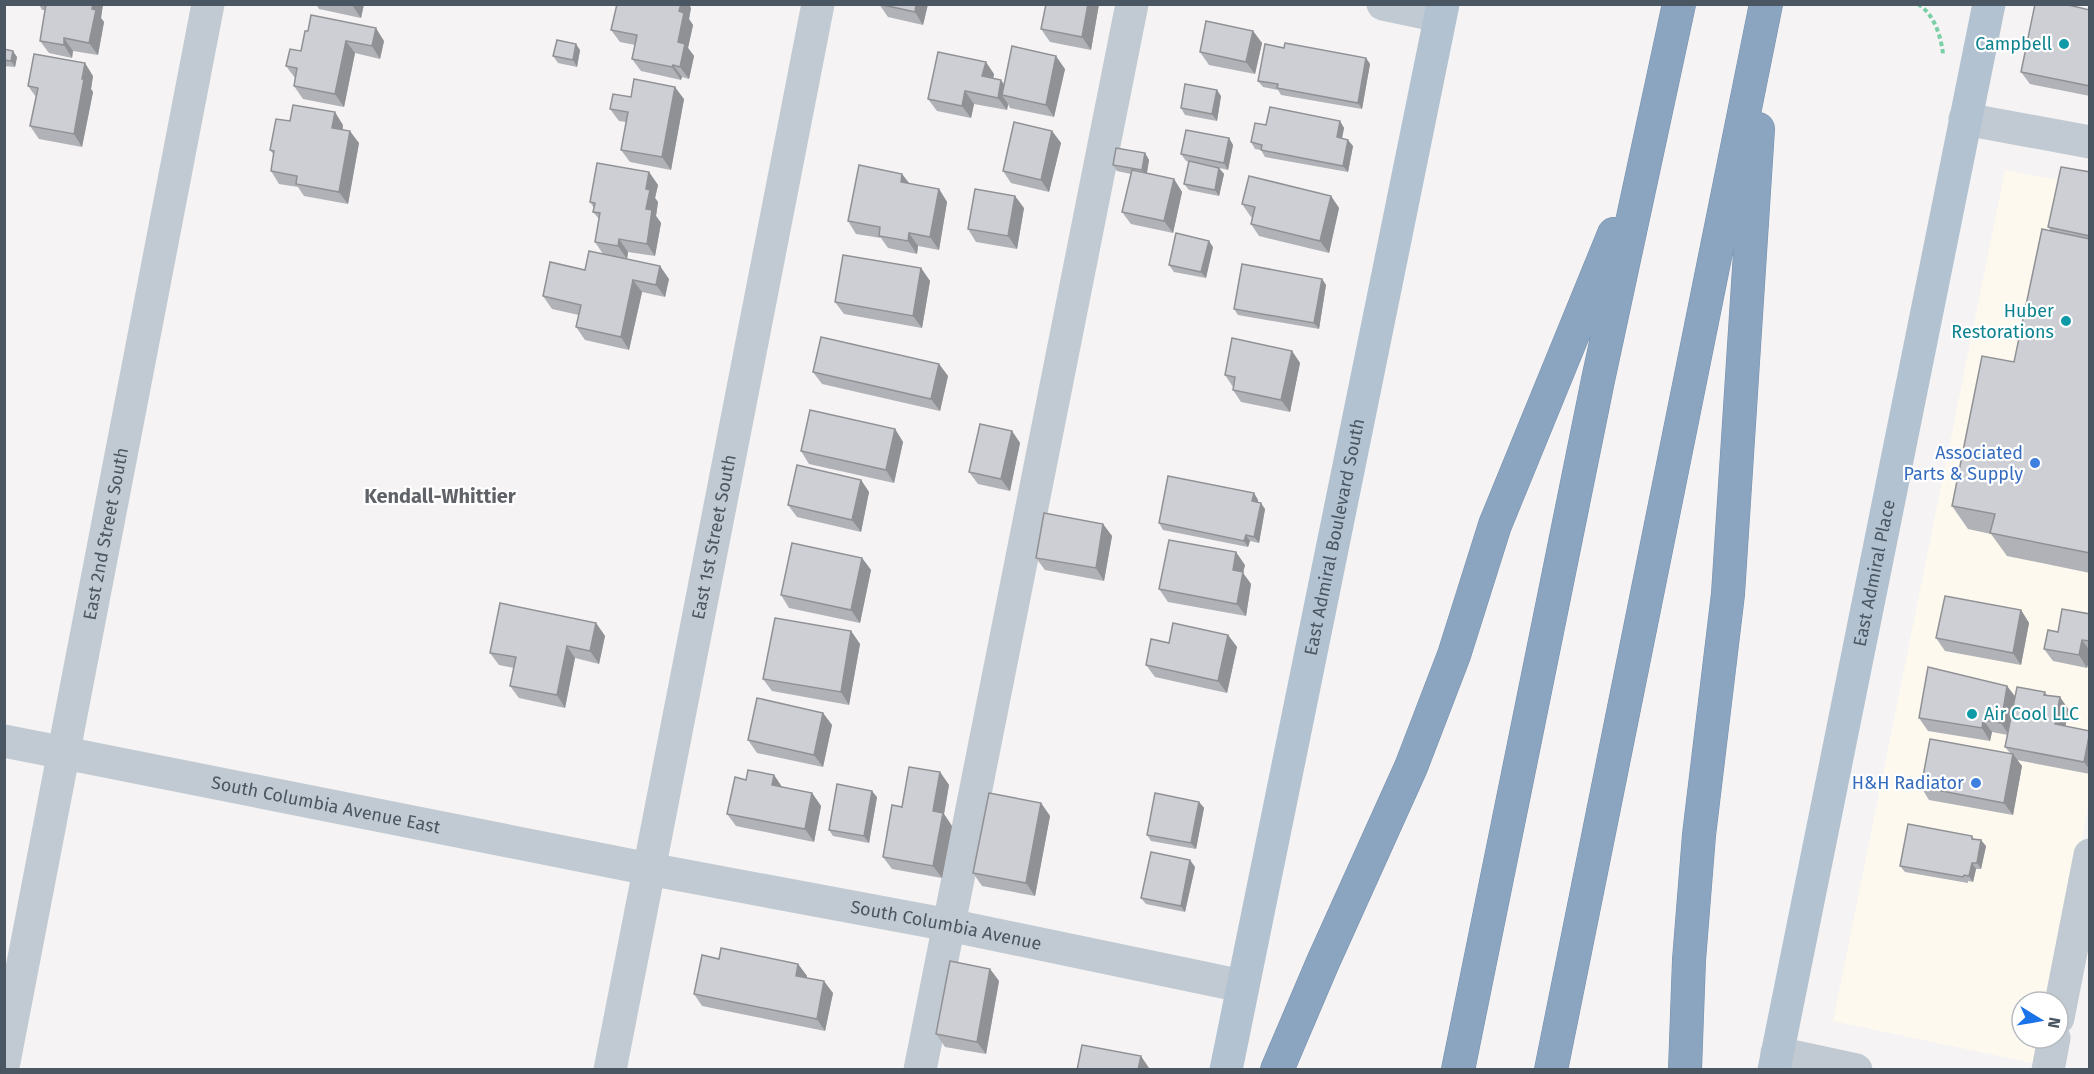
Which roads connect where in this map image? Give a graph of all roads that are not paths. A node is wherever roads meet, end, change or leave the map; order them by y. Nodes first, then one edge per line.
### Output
1 (208, 4) edge
2 (818, 4) edge
3 (1132, 4) edge
4 (1383, 4) edge
5 (1679, 4) edge
6 (1766, 4) edge
7 (1989, 4) edge
8 (1441, 10) edge
9 (1965, 119) junction
10 (2090, 142) edge
11 (1647, 152) junction
12 (4, 741) edge
13 (65, 753) junction
14 (2090, 855) edge
15 (649, 869) junction
16 (949, 925) junction
17 (1242, 986) junction
18 (2063, 990) edge
19 (2052, 1050) edge
20 (1775, 1061) edge
21 (4, 1062) edge
22 (610, 1070) edge
23 (920, 1070) edge
24 (1226, 1070) edge
25 (1277, 1070) edge
26 (1458, 1070) edge
27 (1551, 1070) edge
28 (1685, 1070) edge
29 (1856, 1070) edge
30 (2048, 1070) edge

1 - 13 street, East 2nd Street South
2 - 15 street, East 1st Street South
3 - 16 street
4 - 8 street
5 - 11 highway
6 - 27 highway
6 - 28 highway
7 - 9 main road, East Admiral Place
8 - 17 main road, East Admiral Boulevard South
9 - 10 street
9 - 20 main road, East Admiral Place
11 - 25 highway
11 - 26 highway
12 - 13 street, South Columbia Avenue East
13 - 15 street, South Columbia Avenue East
13 - 21 street, East 2nd Street South
14 - 18 street
15 - 16 street, South Columbia Avenue
15 - 22 street, East 1st Street South
16 - 17 street, South Columbia Avenue
16 - 23 street
17 - 24 main road, East Admiral Boulevard South
19 - 30 street
20 - 29 street

